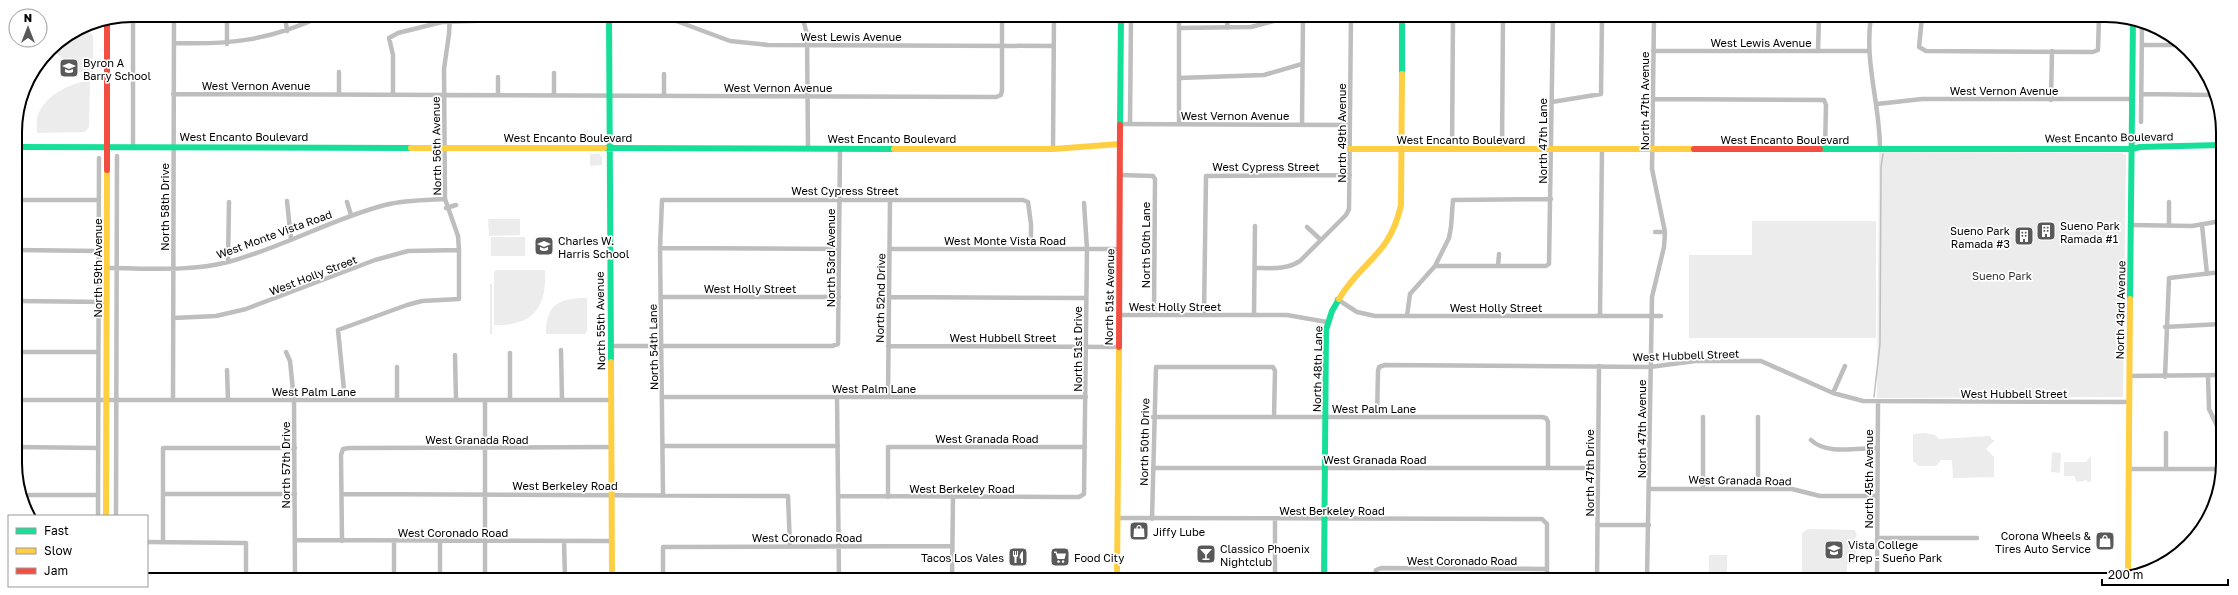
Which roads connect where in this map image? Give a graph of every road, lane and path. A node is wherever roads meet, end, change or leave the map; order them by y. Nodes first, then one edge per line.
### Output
1 (133, 22) edge
2 (174, 22) edge
3 (227, 22) edge
4 (286, 22) edge
5 (308, 22) edge
6 (450, 22) joint
7 (609, 22) edge
8 (679, 22) edge
9 (804, 22) edge
10 (1002, 22) edge
11 (1054, 22) edge
12 (1121, 22) edge
13 (1131, 22) edge
14 (1179, 22) edge
15 (1228, 22) edge
16 (1270, 22) edge
17 (1303, 22) edge
18 (1351, 22) edge
19 (1402, 22) edge
20 (1453, 22) edge
21 (1503, 22) edge
22 (1553, 22) edge
23 (1602, 22) edge
24 (1654, 22) edge
25 (1818, 22) edge
26 (1871, 22) edge
27 (1922, 22) edge
28 (2099, 22) edge
29 (107, 25) edge
30 (2133, 26) edge
31 (1179, 28) junction
32 (1227, 28) junction
33 (2142, 28) edge
34 (287, 31) junction
35 (174, 43) junction
36 (227, 44) junction
37 (807, 45) junction
38 (2142, 45) junction
39 (2173, 45) edge
40 (1002, 46) junction
41 (1053, 46) junction
42 (1653, 51) junction
43 (1818, 51) junction
44 (1869, 51) junction
45 (2052, 51) junction
46 (1302, 64) junction
47 (339, 72) dead end
48 (554, 73) dead end
49 (664, 74) dead end
50 (498, 77) dead end
51 (1179, 78) junction
52 (174, 94) junction
53 (339, 94) junction
54 (2142, 94) junction
55 (2209, 94) edge
56 (393, 95) junction
57 (444, 95) junction
58 (498, 95) junction
59 (554, 95) junction
60 (609, 95) junction
61 (664, 95) junction
62 (808, 96) junction
63 (1653, 99) junction
64 (2132, 99) junction
65 (2051, 100) junction
66 (1552, 102) junction
67 (1877, 104) junction
68 (2141, 122) dead end
69 (1120, 124) junction
70 (1130, 124) junction
71 (1178, 124) junction
72 (1302, 125) junction
73 (1350, 125) junction
74 (1120, 144) junction
75 (2216, 145) edge
76 (107, 146) junction
77 (133, 146) junction
78 (173, 146) junction
79 (22, 147) edge
80 (444, 147) junction
81 (609, 148) junction
82 (808, 148) junction
83 (840, 148) junction
84 (1053, 149) junction
85 (1350, 149) junction
86 (1402, 149) junction
87 (1452, 149) junction
88 (1502, 149) junction
89 (1551, 149) junction
90 (1602, 149) junction
91 (1653, 149) junction
92 (1825, 149) junction
93 (1880, 149) junction
94 (2132, 149) junction
95 (117, 156) dead end
96 (99, 158) dead end
97 (1350, 174) junction
98 (1120, 175) junction
99 (445, 199) junction
100 (840, 199) junction
101 (1551, 199) junction
102 (22, 200) edge
103 (99, 200) junction
104 (662, 200) joint
105 (890, 200) junction
106 (287, 201) dead end
107 (229, 202) dead end
108 (347, 202) dead end
109 (2169, 202) dead end
110 (1084, 203) dead end
111 (456, 205) dead end
112 (446, 208) junction
113 (351, 215) junction
114 (2216, 222) edge
115 (2131, 225) junction
116 (2169, 225) junction
117 (2202, 225) junction
118 (1255, 226) dead end
119 (1307, 227) dead end
120 (1655, 232) dead end
121 (1665, 232) junction
122 (291, 239) junction
123 (1321, 240) junction
124 (660, 248) junction
125 (839, 249) junction
126 (890, 249) junction
127 (1031, 249) junction
128 (1087, 249) junction
129 (22, 250) edge
130 (460, 250) junction
131 (1120, 250) junction
132 (99, 251) junction
133 (1499, 254) dead end
134 (228, 262) junction
135 (1435, 266) junction
136 (1498, 266) junction
137 (107, 268) junction
138 (117, 268) junction
139 (1255, 268) junction
140 (173, 269) junction
141 (2216, 273) edge
142 (2207, 274) junction
143 (661, 297) junction
144 (839, 297) junction
145 (889, 297) junction
146 (1086, 298) junction
147 (1337, 299) junction
148 (22, 301) edge
149 (99, 302) junction
150 (107, 302) junction
151 (1119, 315) junction
152 (1154, 315) junction
153 (1204, 315) junction
154 (1254, 315) junction
155 (1407, 316) junction
156 (1600, 316) junction
157 (1651, 316) junction
158 (1660, 316) dead end
159 (173, 318) junction
160 (1327, 322) junction
161 (2216, 324) edge
162 (2165, 327) junction
163 (610, 346) junction
164 (662, 346) junction
165 (888, 346) junction
166 (1086, 346) junction
167 (1118, 347) junction
168 (561, 350) dead end
169 (22, 352) edge
170 (98, 352) junction
171 (286, 352) dead end
172 (510, 353) dead end
173 (455, 355) dead end
174 (1598, 366) junction
175 (1845, 366) dead end
176 (397, 367) dead end
177 (1650, 367) junction
178 (227, 370) dead end
179 (2216, 375) edge
180 (2129, 376) junction
181 (2208, 376) junction
182 (2165, 377) junction
183 (1834, 393) junction
184 (663, 396) junction
185 (837, 397) junction
186 (888, 397) junction
187 (1086, 397) junction
188 (22, 400) edge
189 (98, 400) junction
190 (106, 400) junction
191 (116, 400) junction
192 (173, 400) junction
193 (228, 400) junction
194 (294, 400) junction
195 (345, 400) junction
196 (397, 400) junction
197 (456, 400) junction
198 (485, 400) junction
199 (510, 400) junction
200 (562, 400) junction
201 (611, 400) junction
202 (1878, 402) junction
203 (2129, 402) junction
204 (1154, 417) junction
205 (1274, 417) junction
206 (1326, 417) junction
207 (1377, 417) junction
208 (1703, 417) dead end
209 (1758, 417) dead end
210 (2216, 423) edge
211 (2166, 433) dead end
212 (1811, 440) dead end
213 (663, 446) junction
214 (838, 446) junction
215 (22, 447) edge
216 (1085, 447) junction
217 (98, 448) junction
218 (295, 448) junction
219 (485, 448) junction
220 (612, 448) junction
221 (1877, 448) junction
222 (1153, 468) junction
223 (1325, 468) junction
224 (1548, 468) junction
225 (1598, 468) junction
226 (2128, 469) junction
227 (2166, 469) junction
228 (2216, 469) edge
229 (1650, 489) junction
230 (1703, 489) junction
231 (1758, 489) junction
232 (163, 494) junction
233 (295, 494) junction
234 (342, 494) junction
235 (612, 494) junction
236 (1084, 494) joint
237 (27, 495) edge
238 (485, 495) junction
239 (663, 495) junction
240 (98, 496) junction
241 (839, 496) junction
242 (888, 496) junction
243 (1877, 496) junction
244 (953, 497) junction
245 (98, 515) edge
246 (106, 515) edge
247 (116, 515) edge
248 (1117, 518) junction
249 (1152, 518) junction
250 (1325, 518) junction
251 (1276, 519) junction
252 (1597, 526) junction
253 (1649, 526) junction
254 (1877, 538) junction
255 (1977, 538) dead end
256 (295, 540) junction
257 (342, 540) junction
258 (394, 540) junction
259 (440, 541) junction
260 (486, 541) junction
261 (564, 541) junction
262 (612, 541) junction
263 (148, 542) edge
264 (163, 542) junction
265 (790, 546) junction
266 (839, 546) junction
267 (952, 546) junction
268 (1547, 569) junction
269 (2128, 570) edge
270 (246, 573) edge
271 (294, 573) edge
272 (394, 573) edge
273 (440, 573) edge
274 (485, 573) edge
275 (564, 573) edge
276 (612, 573) edge
277 (663, 573) edge
278 (839, 573) edge
279 (952, 573) edge
280 (1117, 573) edge
281 (1275, 573) edge
282 (1324, 573) edge
283 (1376, 573) edge
284 (1547, 573) edge
285 (1597, 573) edge
286 (1647, 573) edge
287 (1877, 573) edge

1 - 77 street
2 - 35 street, North 58th Drive
3 - 36 street
4 - 34 street
5 - 34 street
6 - 56 street
6 - 57 street, North 56th Avenue
7 - 60 street, North 55th Avenue
8 - 37 street, West Lewis Avenue
9 - 37 street
10 - 40 street
11 - 41 street
12 - 69 street, North 51st Avenue
13 - 70 street
14 - 31 street
15 - 32 street
16 - 32 street
17 - 46 street
18 - 73 street, North 49th Avenue
19 - 86 street, North 48th Lane
20 - 87 street
21 - 88 street
22 - 66 street, North 47th Lane
23 - 66 street
24 - 42 street, North 47th Avenue
25 - 43 street
26 - 44 street
27 - 45 street
28 - 45 street
29 - 76 street, North 59th Avenue
30 - 64 street, North 43rd Avenue
31 - 32 street
31 - 51 street
33 - 38 street
34 - 36 street
35 - 36 street
35 - 52 street, North 58th Drive
37 - 40 street, West Lewis Avenue
37 - 62 street
38 - 39 street
38 - 54 street
40 - 41 street, West Lewis Avenue
40 - 62 street, West Vernon Avenue
41 - 84 street
42 - 43 street, West Lewis Avenue
42 - 63 street, North 47th Avenue
43 - 44 street, West Lewis Avenue
44 - 67 street
45 - 65 street
46 - 51 street
46 - 72 street
47 - 53 street
48 - 59 street
49 - 61 street
50 - 58 street
51 - 71 street
52 - 53 street, West Vernon Avenue
52 - 78 street, North 58th Drive
53 - 56 street, West Vernon Avenue
54 - 55 street
54 - 68 street
56 - 57 street, West Vernon Avenue
57 - 58 street, West Vernon Avenue
57 - 80 street, North 56th Avenue
58 - 59 street, West Vernon Avenue
59 - 60 street, West Vernon Avenue
60 - 61 street, West Vernon Avenue
60 - 81 street, North 55th Avenue
61 - 62 street, West Vernon Avenue
62 - 82 street
63 - 91 street, North 47th Avenue
63 - 92 street
64 - 65 street, West Vernon Avenue
64 - 94 street, North 43rd Avenue
65 - 67 street, West Vernon Avenue
66 - 89 street, North 47th Lane
67 - 93 street
69 - 70 street, West Vernon Avenue
69 - 74 street, North 51st Avenue
70 - 71 street, West Vernon Avenue
71 - 72 street, West Vernon Avenue
72 - 73 street, West Vernon Avenue
73 - 85 street, North 49th Avenue
74 - 84 street, West Encanto Boulevard
74 - 98 street, North 51st Avenue
75 - 94 street, West Encanto Boulevard
76 - 77 street, West Encanto Boulevard
76 - 79 street, West Encanto Boulevard
76 - 137 street, North 59th Avenue
77 - 78 street, West Encanto Boulevard
78 - 80 street, West Encanto Boulevard
78 - 140 street, North 58th Drive
80 - 81 street, West Encanto Boulevard
80 - 99 street, North 56th Avenue
81 - 82 street, West Encanto Boulevard
81 - 163 street, North 55th Avenue
82 - 83 street, West Encanto Boulevard
83 - 84 street, West Encanto Boulevard
83 - 100 street, North 53rd Avenue
85 - 86 street, West Encanto Boulevard
85 - 97 street, North 49th Avenue
86 - 87 street, West Encanto Boulevard
86 - 147 street, North 48th Lane
87 - 88 street, West Encanto Boulevard
88 - 89 street, West Encanto Boulevard
89 - 90 street, West Encanto Boulevard
89 - 101 street, North 47th Lane
90 - 91 street, West Encanto Boulevard
90 - 156 street
91 - 92 street, West Encanto Boulevard
91 - 121 street, North 47th Avenue
92 - 93 street, West Encanto Boulevard
93 - 94 street, West Encanto Boulevard
94 - 115 street, North 43rd Avenue
95 - 138 street, North 59th Avenue
96 - 103 street, North 59th Avenue
97 - 123 street, North 49th Avenue
97 - 153 street, West Cypress Street
98 - 131 street, North 51st Avenue
98 - 152 street, North 50th Lane
99 - 112 street, North 56th Avenue
99 - 113 street, West Monte Vista Road
100 - 104 street, West Cypress Street
100 - 105 street, West Cypress Street
100 - 125 street, North 53rd Avenue
101 - 135 street
101 - 136 street, North 47th Lane
102 - 103 street
103 - 132 street, North 59th Avenue
104 - 124 street, North 54th Lane
105 - 126 street, North 52nd Drive
105 - 127 street, West Cypress Street
106 - 122 street
107 - 134 street
108 - 113 street
109 - 116 street
110 - 128 street, North 51st Drive
111 - 112 street
112 - 130 street, North 56th Avenue
113 - 122 street, West Monte Vista Road
114 - 117 street
115 - 116 street
115 - 180 street, North 43rd Avenue
116 - 117 street
117 - 142 street
118 - 139 street
119 - 123 street
120 - 121 street
121 - 157 street, North 47th Avenue
122 - 134 street, West Monte Vista Road
123 - 139 street, North 49th Avenue
124 - 125 street
124 - 143 street, North 54th Lane
125 - 144 street, North 53rd Avenue
126 - 127 street, West Monte Vista Road
126 - 145 street, North 52nd Drive
127 - 128 street, West Monte Vista Road
128 - 131 street, West Monte Vista Road
128 - 146 street, North 51st Drive
129 - 132 street
130 - 159 street, West Holly Street
130 - 195 street, North 56th Avenue
131 - 151 street, North 51st Avenue
132 - 149 street, North 59th Avenue
133 - 136 street
134 - 140 street, West Monte Vista Road
135 - 136 street
135 - 155 street
137 - 138 street, West Monte Vista Road
137 - 150 street, North 59th Avenue
138 - 140 street, West Monte Vista Road
138 - 191 street, North 59th Avenue
139 - 154 street
140 - 159 street, North 58th Drive
141 - 142 street
142 - 162 street
143 - 144 street, West Holly Street
143 - 164 street, North 54th Lane
144 - 164 street, North 53rd Avenue
145 - 146 street
145 - 165 street, North 52nd Drive
146 - 166 street, North 51st Drive
147 - 155 street, West Holly Street
147 - 160 street, North 48th Lane
148 - 149 street
149 - 150 street
149 - 170 street, North 59th Avenue
150 - 190 street, North 59th Avenue
151 - 152 street, West Holly Street
151 - 167 street, North 51st Avenue
152 - 153 street, West Holly Street
153 - 154 street, West Holly Street
154 - 160 street, West Holly Street
155 - 156 street, West Holly Street
156 - 157 street, West Holly Street
157 - 158 street, West Holly Street
157 - 177 street, North 47th Avenue
159 - 192 street, North 58th Drive
160 - 206 street, North 48th Lane
161 - 162 street
162 - 182 street
163 - 164 street
163 - 201 street, North 55th Avenue
164 - 184 street, North 54th Lane
165 - 166 street, West Hubbell Street
165 - 186 street, North 52nd Drive
166 - 167 street, West Hubbell Street
166 - 187 street, North 51st Drive
167 - 248 street, North 51st Avenue
168 - 200 street
169 - 170 street
170 - 189 street, North 59th Avenue
171 - 194 street, North 57th Drive
172 - 199 street
173 - 197 street
174 - 177 street, West Hubbell Street
174 - 207 street, West Hubbell Street
174 - 225 street, North 47th Drive
175 - 183 street
176 - 196 street
177 - 183 street, West Hubbell Street
177 - 229 street, North 47th Avenue
178 - 193 street
179 - 181 street
180 - 182 street
180 - 203 street, North 43rd Avenue
181 - 182 street
181 - 210 street
183 - 202 street, West Hubbell Street
184 - 185 street, West Palm Lane
184 - 213 street, North 54th Lane
185 - 186 street, West Palm Lane
185 - 214 street
186 - 187 street, West Palm Lane
187 - 216 street, North 51st Drive
188 - 189 street, West Palm Lane
189 - 190 street, West Palm Lane
189 - 217 street, North 59th Avenue
190 - 191 street, West Palm Lane
190 - 246 street, North 59th Avenue
191 - 192 street, West Palm Lane
191 - 247 street, North 59th Avenue
192 - 193 street, West Palm Lane
193 - 194 street, West Palm Lane
194 - 195 street, West Palm Lane
194 - 218 street, North 57th Drive
195 - 196 street, West Palm Lane
196 - 197 street, West Palm Lane
197 - 198 street, West Palm Lane
198 - 199 street, West Palm Lane
198 - 219 street
199 - 200 street, West Palm Lane
200 - 201 street, West Palm Lane
201 - 220 street, North 55th Avenue
202 - 203 street, West Hubbell Street
202 - 221 street, North 45th Avenue
203 - 226 street, North 43rd Avenue
204 - 205 street, West Palm Lane
204 - 205 street, North 50th Drive
204 - 222 street, North 50th Drive
205 - 206 street, West Palm Lane
206 - 207 street, West Palm Lane
206 - 223 street, North 48th Lane
207 - 224 street, West Palm Lane
208 - 230 street
209 - 231 street
211 - 227 street
212 - 221 street
213 - 214 street
213 - 239 street, North 54th Lane
214 - 241 street
215 - 217 street
216 - 236 street, North 51st Drive
216 - 242 street, West Granada Road
217 - 240 street, North 59th Avenue
218 - 232 street
218 - 233 street, North 57th Drive
219 - 220 street, West Granada Road
219 - 234 street, West Granada Road
219 - 238 street
220 - 235 street, North 55th Avenue
221 - 243 street, North 45th Avenue
222 - 223 street, West Granada Road
222 - 249 street, North 50th Drive
223 - 224 street, West Granada Road
223 - 250 street, North 48th Lane
224 - 225 street, West Granada Road
225 - 252 street, North 47th Drive
226 - 227 street
226 - 269 street, North 43rd Avenue
227 - 228 street
229 - 230 street, West Granada Road
229 - 253 street, North 47th Avenue
230 - 231 street, West Granada Road
231 - 243 street, West Granada Road
232 - 233 street
232 - 264 street
233 - 256 street, North 57th Drive
234 - 238 street, West Berkeley Road
234 - 257 street
235 - 238 street, West Berkeley Road
235 - 239 street, West Berkeley Road
235 - 262 street, North 55th Avenue
236 - 244 street, West Berkeley Road
237 - 240 street
238 - 260 street
239 - 265 street, West Berkeley Road
240 - 245 street, North 59th Avenue
241 - 242 street, West Berkeley Road
241 - 266 street
242 - 244 street, West Berkeley Road
243 - 254 street, North 45th Avenue
244 - 267 street
248 - 249 street, West Berkeley Road
248 - 280 street, North 51st Avenue
249 - 251 street, West Berkeley Road
250 - 251 street, West Berkeley Road
250 - 268 street, West Berkeley Road
250 - 282 street, North 48th Lane
251 - 281 street
252 - 253 street
252 - 285 street, North 47th Drive
253 - 286 street, North 47th Avenue
254 - 255 street
254 - 287 street, North 45th Avenue
256 - 257 street, West Coronado Road
256 - 271 street, North 57th Drive
257 - 258 street, West Coronado Road
258 - 259 street, West Coronado Road
258 - 272 street
259 - 260 street, West Coronado Road
259 - 273 street
260 - 261 street, West Coronado Road
260 - 274 street
261 - 262 street, West Coronado Road
261 - 275 street
262 - 276 street, North 55th Avenue
263 - 264 street
264 - 270 street
265 - 266 street, West Coronado Road
265 - 277 street, West Coronado Road
266 - 267 street, West Coronado Road
266 - 278 street
267 - 279 street
268 - 283 street, West Coronado Road
268 - 284 street

